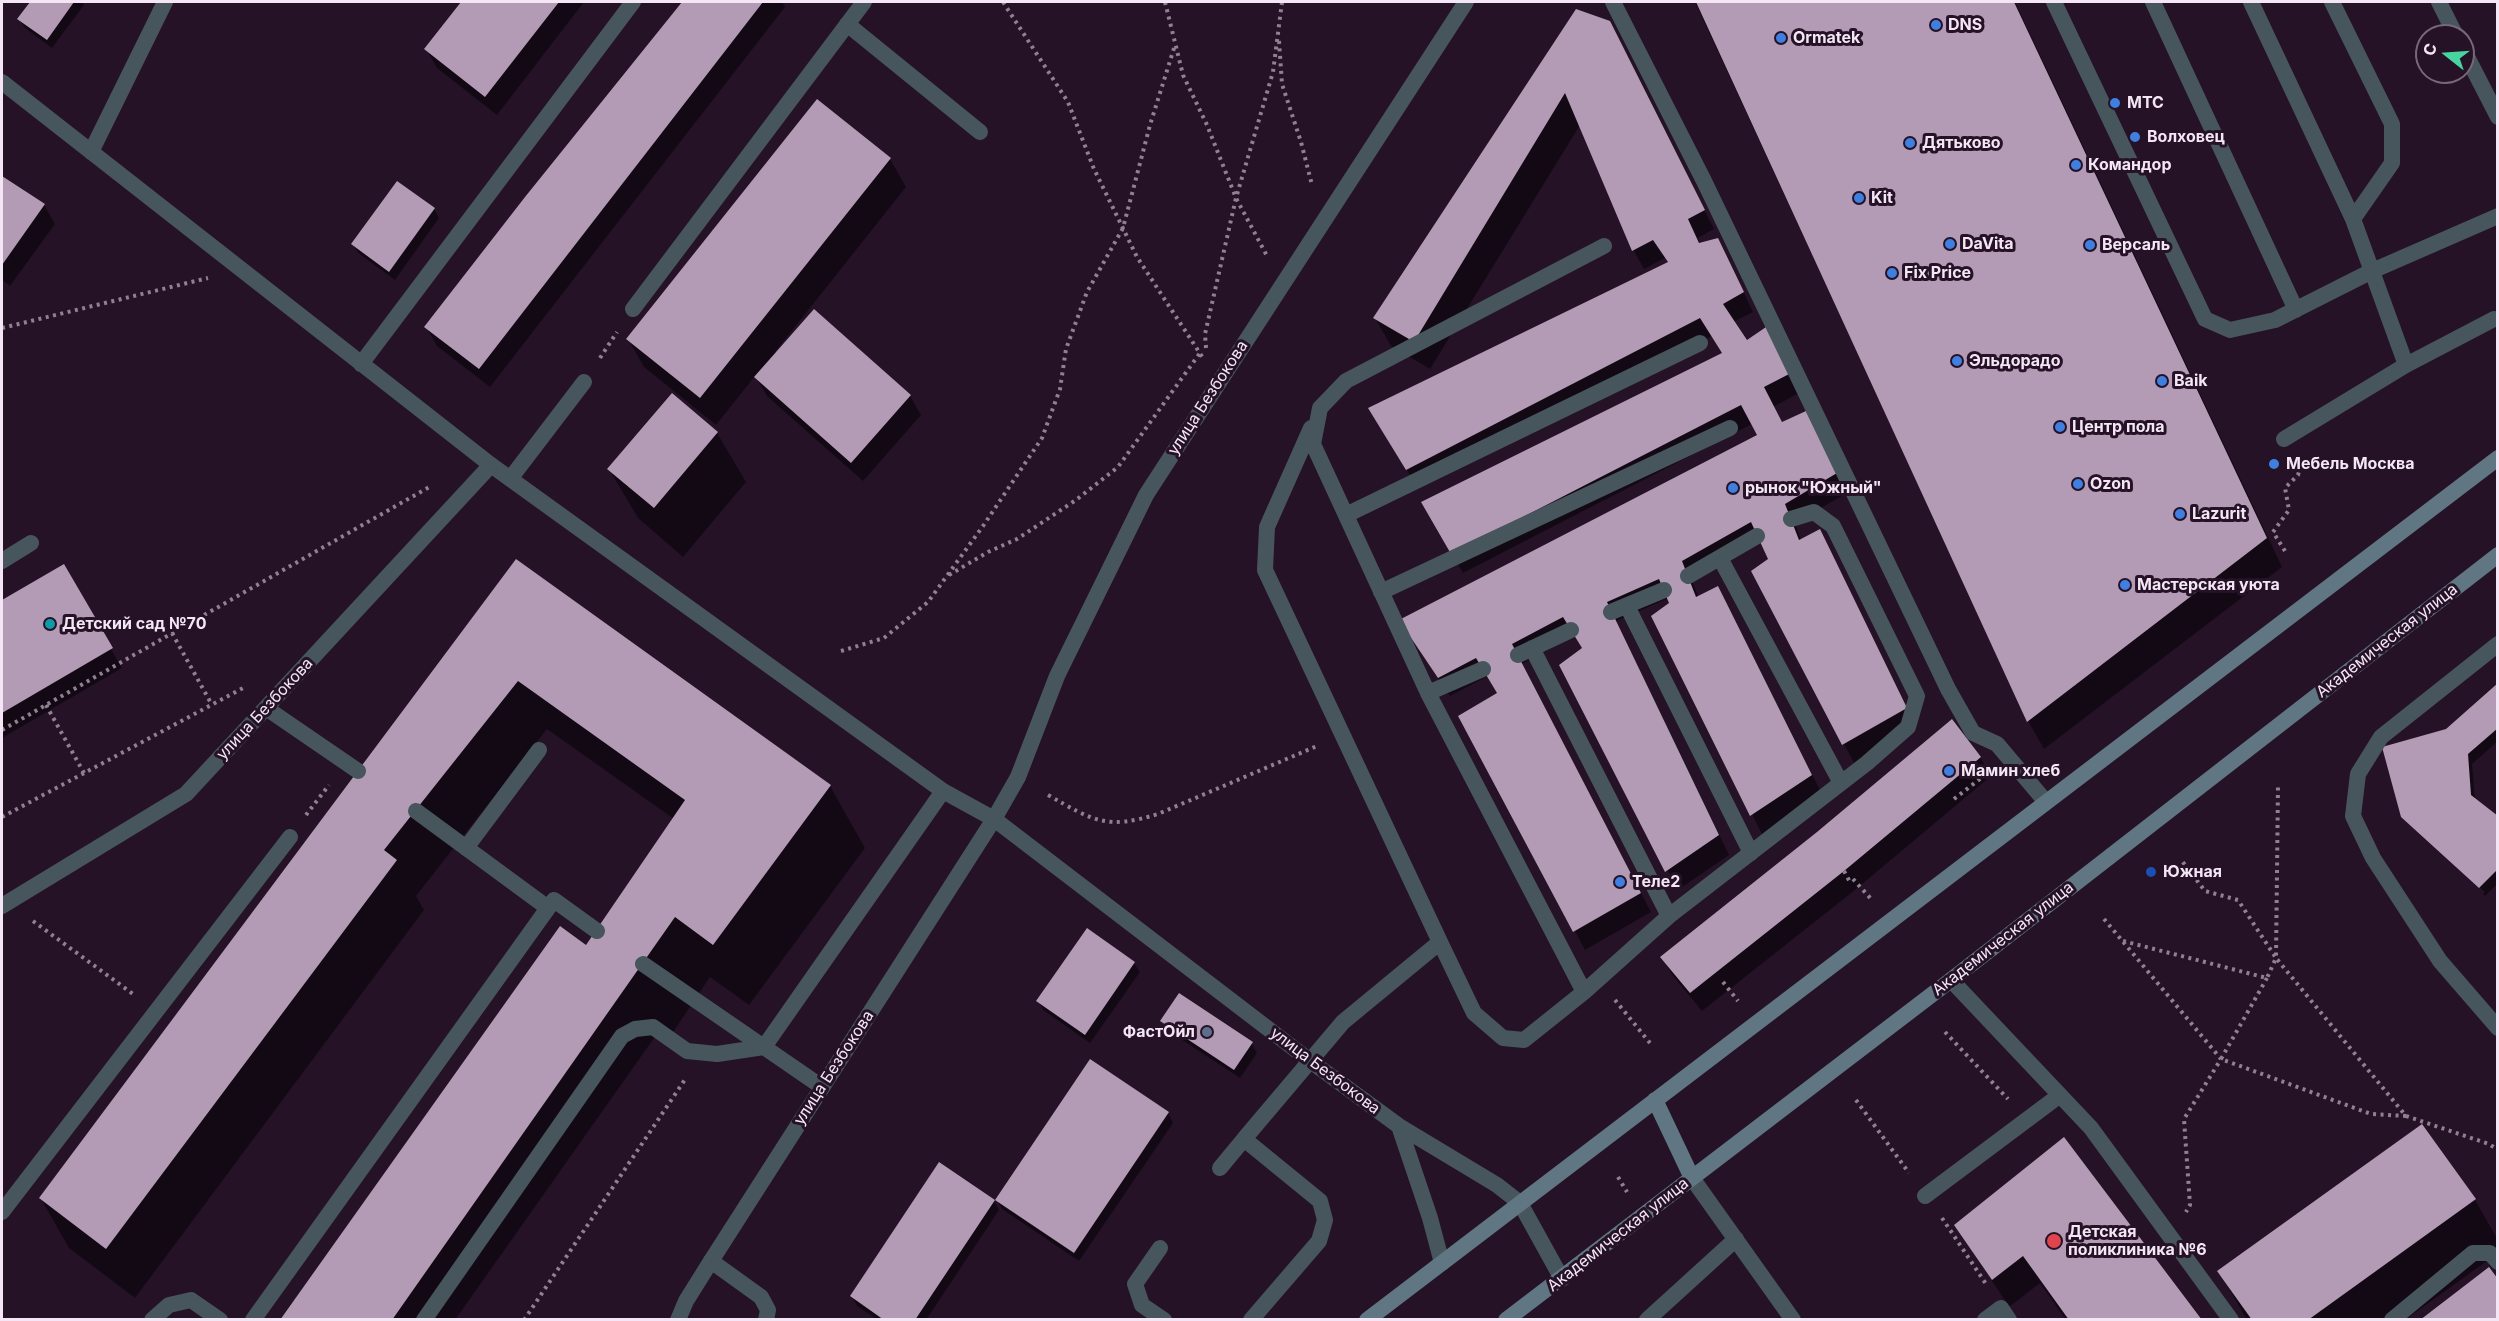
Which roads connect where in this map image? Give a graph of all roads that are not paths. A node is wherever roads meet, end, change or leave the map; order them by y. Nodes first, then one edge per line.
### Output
1 (165, 2) edge
2 (633, 2) edge
3 (864, 2) edge
4 (1466, 2) edge
5 (1613, 2) edge
6 (2054, 2) edge
7 (2153, 2) edge
8 (2251, 2) edge
9 (2332, 2) edge
10 (2439, 2) edge
11 (847, 24) junction
12 (2450, 24) edge
13 (2475, 72) edge
14 (2, 82) edge
15 (2498, 117) edge
16 (980, 132) dead end
17 (91, 152) junction
18 (2498, 216) edge
19 (2353, 219) junction
20 (1604, 246) dead end
21 (2372, 271) junction
22 (633, 309) road end
23 (2296, 310) junction
24 (2494, 319) dead end
25 (1700, 343) dead end
26 (361, 364) junction
27 (2406, 365) junction
28 (584, 381) road end
29 (1320, 408) junction
30 (1730, 428) dead end
31 (2284, 439) road end
32 (2498, 458) edge
33 (490, 465) junction
34 (510, 479) junction
35 (1346, 515) junction
36 (1791, 519) dead end
37 (1757, 536) dead end
38 (31, 543) dead end
39 (2498, 555) edge
40 (1720, 558) junction
41 (2, 561) edge
42 (1688, 576) dead end
43 (1664, 590) dead end
44 (1381, 592) junction
45 (1571, 630) dead end
46 (2498, 644) edge
47 (1483, 669) dead end
48 (1428, 693) junction
49 (266, 708) junction
50 (539, 750) dead end
51 (352, 767) road end
52 (1841, 783) junction
53 (943, 791) junction
54 (2046, 802) junction
55 (416, 811) dead end
56 (994, 819) junction
57 (290, 837) road end
58 (466, 848) junction
59 (1751, 853) junction
60 (5, 904) edge
61 (548, 908) junction
62 (1669, 916) junction
63 (597, 931) dead end
64 (1440, 942) junction
65 (643, 964) dead end
66 (1951, 980) junction
67 (1584, 992) junction
68 (2498, 1028) edge
69 (764, 1047) junction
70 (1309, 1060) junction
71 (822, 1087) junction
72 (2060, 1095) junction
73 (1655, 1100) junction
74 (1399, 1126) junction
75 (1244, 1139) junction
76 (1220, 1168) dead end
77 (1692, 1178) junction
78 (1925, 1196) road end
79 (1520, 1203) junction
80 (2, 1212) edge
81 (1736, 1239) junction
82 (1160, 1248) dead end
83 (711, 1261) junction
84 (2498, 1262) edge
85 (1442, 1263) junction
86 (1562, 1279) junction
87 (152, 1320) edge
88 (220, 1320) edge
89 (253, 1320) edge
90 (423, 1320) edge
91 (678, 1320) edge
92 (766, 1320) edge
93 (1164, 1320) edge
94 (1251, 1320) edge
95 (1367, 1320) edge
96 (1506, 1320) edge
97 (1647, 1320) edge
98 (1793, 1320) edge
99 (1985, 1320) edge
100 (2009, 1320) edge
101 (2231, 1320) edge
102 (2392, 1320) edge

1 - 17 street
2 - 26 street
3 - 11 street
4 - 56 street, улица Безбокова
5 - 54 street
6 - 23 street
7 - 23 street
8 - 19 street
9 - 19 street
10 - 12 street
11 - 16 street
11 - 22 street
13 - 15 street
14 - 17 street
17 - 26 street
18 - 21 street
19 - 21 street
20 - 29 street
21 - 23 street
21 - 27 street
24 - 27 street
25 - 35 street
26 - 33 street
27 - 31 street
28 - 34 street
29 - 35 street
29 - 64 street
30 - 44 street
32 - 54 main road
33 - 34 street
33 - 49 street, улица Безбокова
34 - 53 street
35 - 44 street
36 - 52 street
37 - 40 street
38 - 41 street
39 - 66 main road, Академическая улица
40 - 42 street
40 - 52 street
43 - 59 street
44 - 48 street
45 - 62 street
46 - 68 street
47 - 48 street
48 - 67 street
49 - 51 street
49 - 60 street, улица Безбокова
50 - 58 street
52 - 59 street
53 - 56 street
53 - 69 street
54 - 73 main road
55 - 58 street
56 - 70 street, улица Безбокова
56 - 71 street, улица Безбокова
57 - 80 street
58 - 61 street
59 - 62 street
61 - 63 street
61 - 89 street
62 - 67 street
64 - 67 street
64 - 70 street
65 - 69 street
66 - 72 street
66 - 77 main road, Академическая улица
69 - 71 street
69 - 90 street
70 - 74 street, улица Безбокова
70 - 75 street
71 - 83 street, улица Безбокова
72 - 78 street
72 - 101 street
73 - 77 main road
73 - 79 main road
74 - 79 street, улица Безбокова
74 - 85 street
75 - 76 street
75 - 94 street
77 - 81 street
77 - 86 main road, Академическая улица
79 - 85 main road
79 - 86 street
81 - 97 street
81 - 98 street
82 - 93 street
83 - 91 street, улица Безбокова
83 - 92 street
84 - 102 street
85 - 95 main road
86 - 96 main road, Академическая улица
87 - 88 street
99 - 100 street

